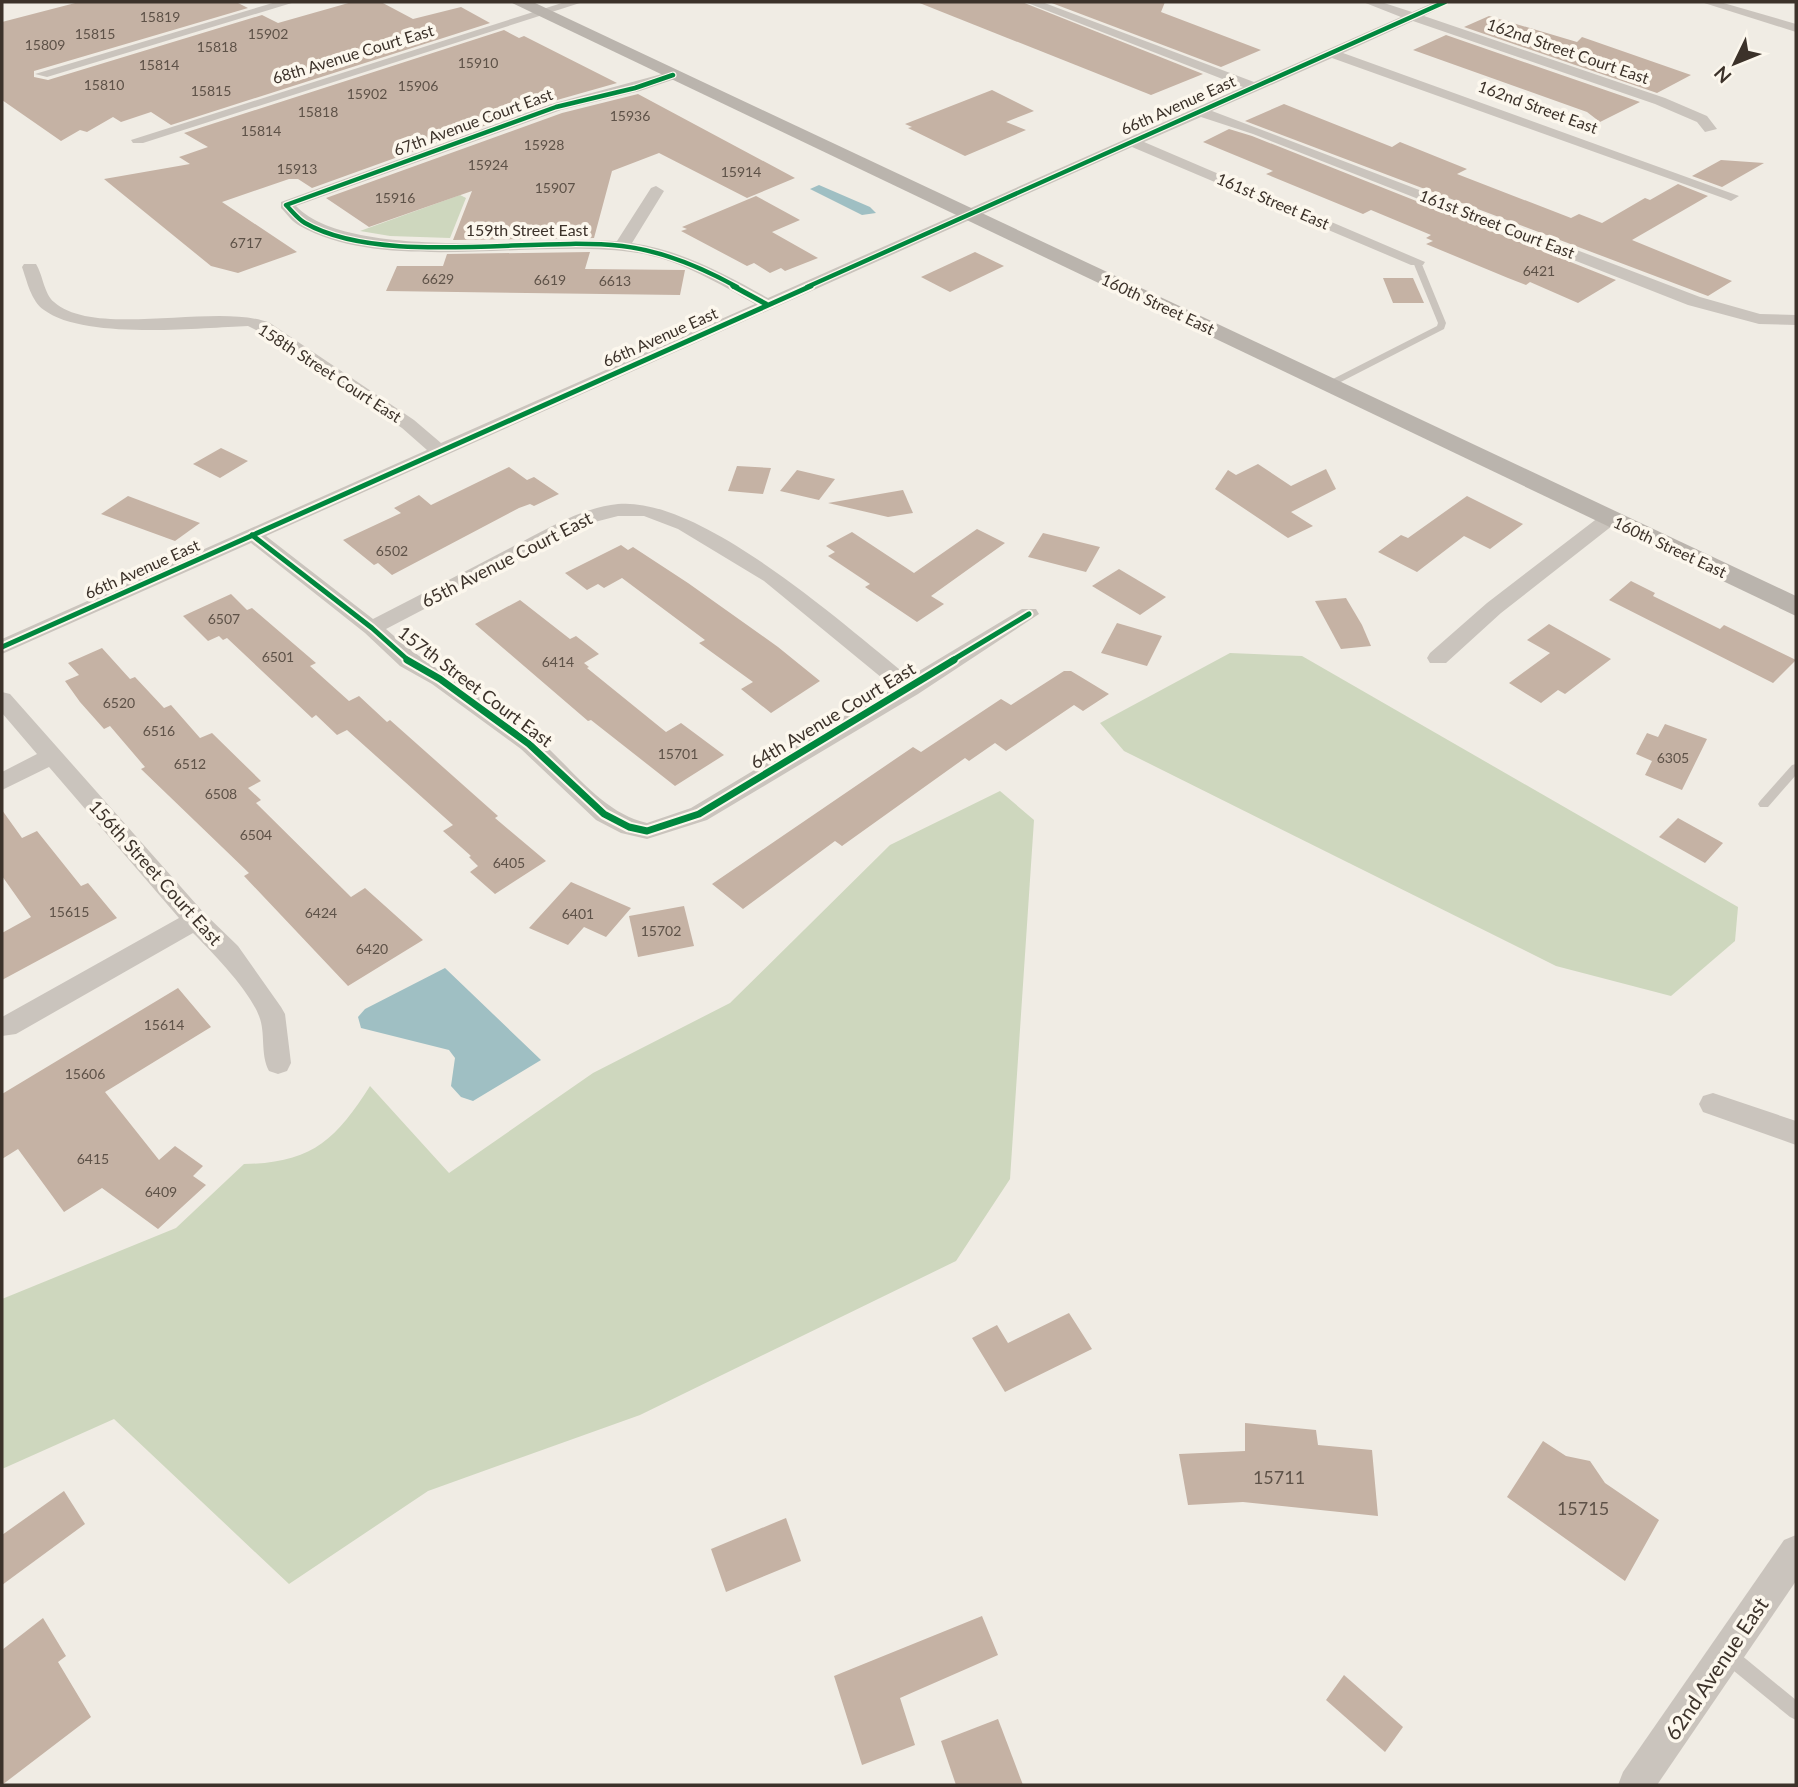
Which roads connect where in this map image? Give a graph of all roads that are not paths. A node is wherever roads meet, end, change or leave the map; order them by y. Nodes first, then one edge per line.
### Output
1 (289, 2) edge
2 (519, 2) edge
3 (577, 2) edge
4 (1031, 2) edge
5 (1368, 2) edge
6 (1445, 2) edge
7 (1707, 2) edge
8 (542, 13) junction
9 (1412, 16) junction
10 (1796, 28) edge
11 (1331, 53) junction
12 (42, 74) dead end
13 (673, 75) junction
14 (1254, 87) junction
15 (1200, 112) junction
16 (1710, 130) dead end
17 (138, 140) dead end
18 (1130, 141) junction
19 (656, 191) dead end
20 (1731, 196) dead end
21 (286, 205) joint
22 (967, 214) junction
23 (622, 246) junction
24 (1416, 262) joint
25 (30, 267) dead end
26 (766, 304) junction
27 (1796, 320) edge
28 (1328, 385) junction
29 (439, 451) junction
30 (1610, 518) junction
31 (252, 535) junction
32 (1796, 607) edge
33 (1029, 614) dead end
34 (372, 628) junction
35 (2, 647) edge
36 (1438, 658) dead end
37 (910, 689) junction
38 (2, 699) edge
39 (50, 757) junction
40 (1796, 768) edge
41 (2, 782) edge
42 (1764, 804) dead end
43 (647, 831) joint
44 (195, 920) junction
45 (7, 1027) dead end
46 (278, 1063) dead end
47 (1713, 1104) dead end
48 (1796, 1133) edge
49 (1796, 1552) edge
50 (1728, 1655) junction
51 (1796, 1710) edge
52 (1636, 1785) edge

1 - 12 street
2 - 8 main road, 160th Street East
3 - 8 street, 68th Avenue Court East
4 - 14 street
5 - 9 street, 162nd Street Court East
6 - 9 street, 66th Avenue East
7 - 10 street
8 - 13 main road, 160th Street East
8 - 17 street, 68th Avenue Court East
9 - 11 street, 66th Avenue East
9 - 16 street, 162nd Street Court East
11 - 14 street, 66th Avenue East
11 - 20 street, 162nd Street East
13 - 21 street, 67th Avenue Court East
13 - 22 main road, 160th Street East
14 - 15 street, 66th Avenue East
15 - 18 street, 66th Avenue East
15 - 27 street, 161st Street Court East
18 - 22 street, 66th Avenue East
18 - 24 street, 161st Street East
19 - 23 street
21 - 23 street, 159th Street East
22 - 26 street, 66th Avenue East
22 - 28 main road, 160th Street East
23 - 26 street, 159th Street East
24 - 28 lane
25 - 29 street, 158th Street Court East
26 - 29 street, 66th Avenue East
28 - 30 main road, 160th Street East
29 - 31 street, 66th Avenue East
30 - 32 main road, 160th Street East
30 - 36 street
31 - 34 street, 157th Street Court East
31 - 35 street, 66th Avenue East
33 - 37 street, 64th Avenue Court East
34 - 37 street, 65th Avenue Court East
34 - 43 street, 157th Street Court East
37 - 43 street, 64th Avenue Court East
38 - 39 street, 156th Street Court East
39 - 41 street
39 - 44 street, 156th Street Court East
40 - 42 lane
44 - 45 street
44 - 46 street, 156th Street Court East
47 - 48 street
49 - 50 street, 62nd Avenue East
50 - 51 lane
50 - 52 street, 62nd Avenue East

